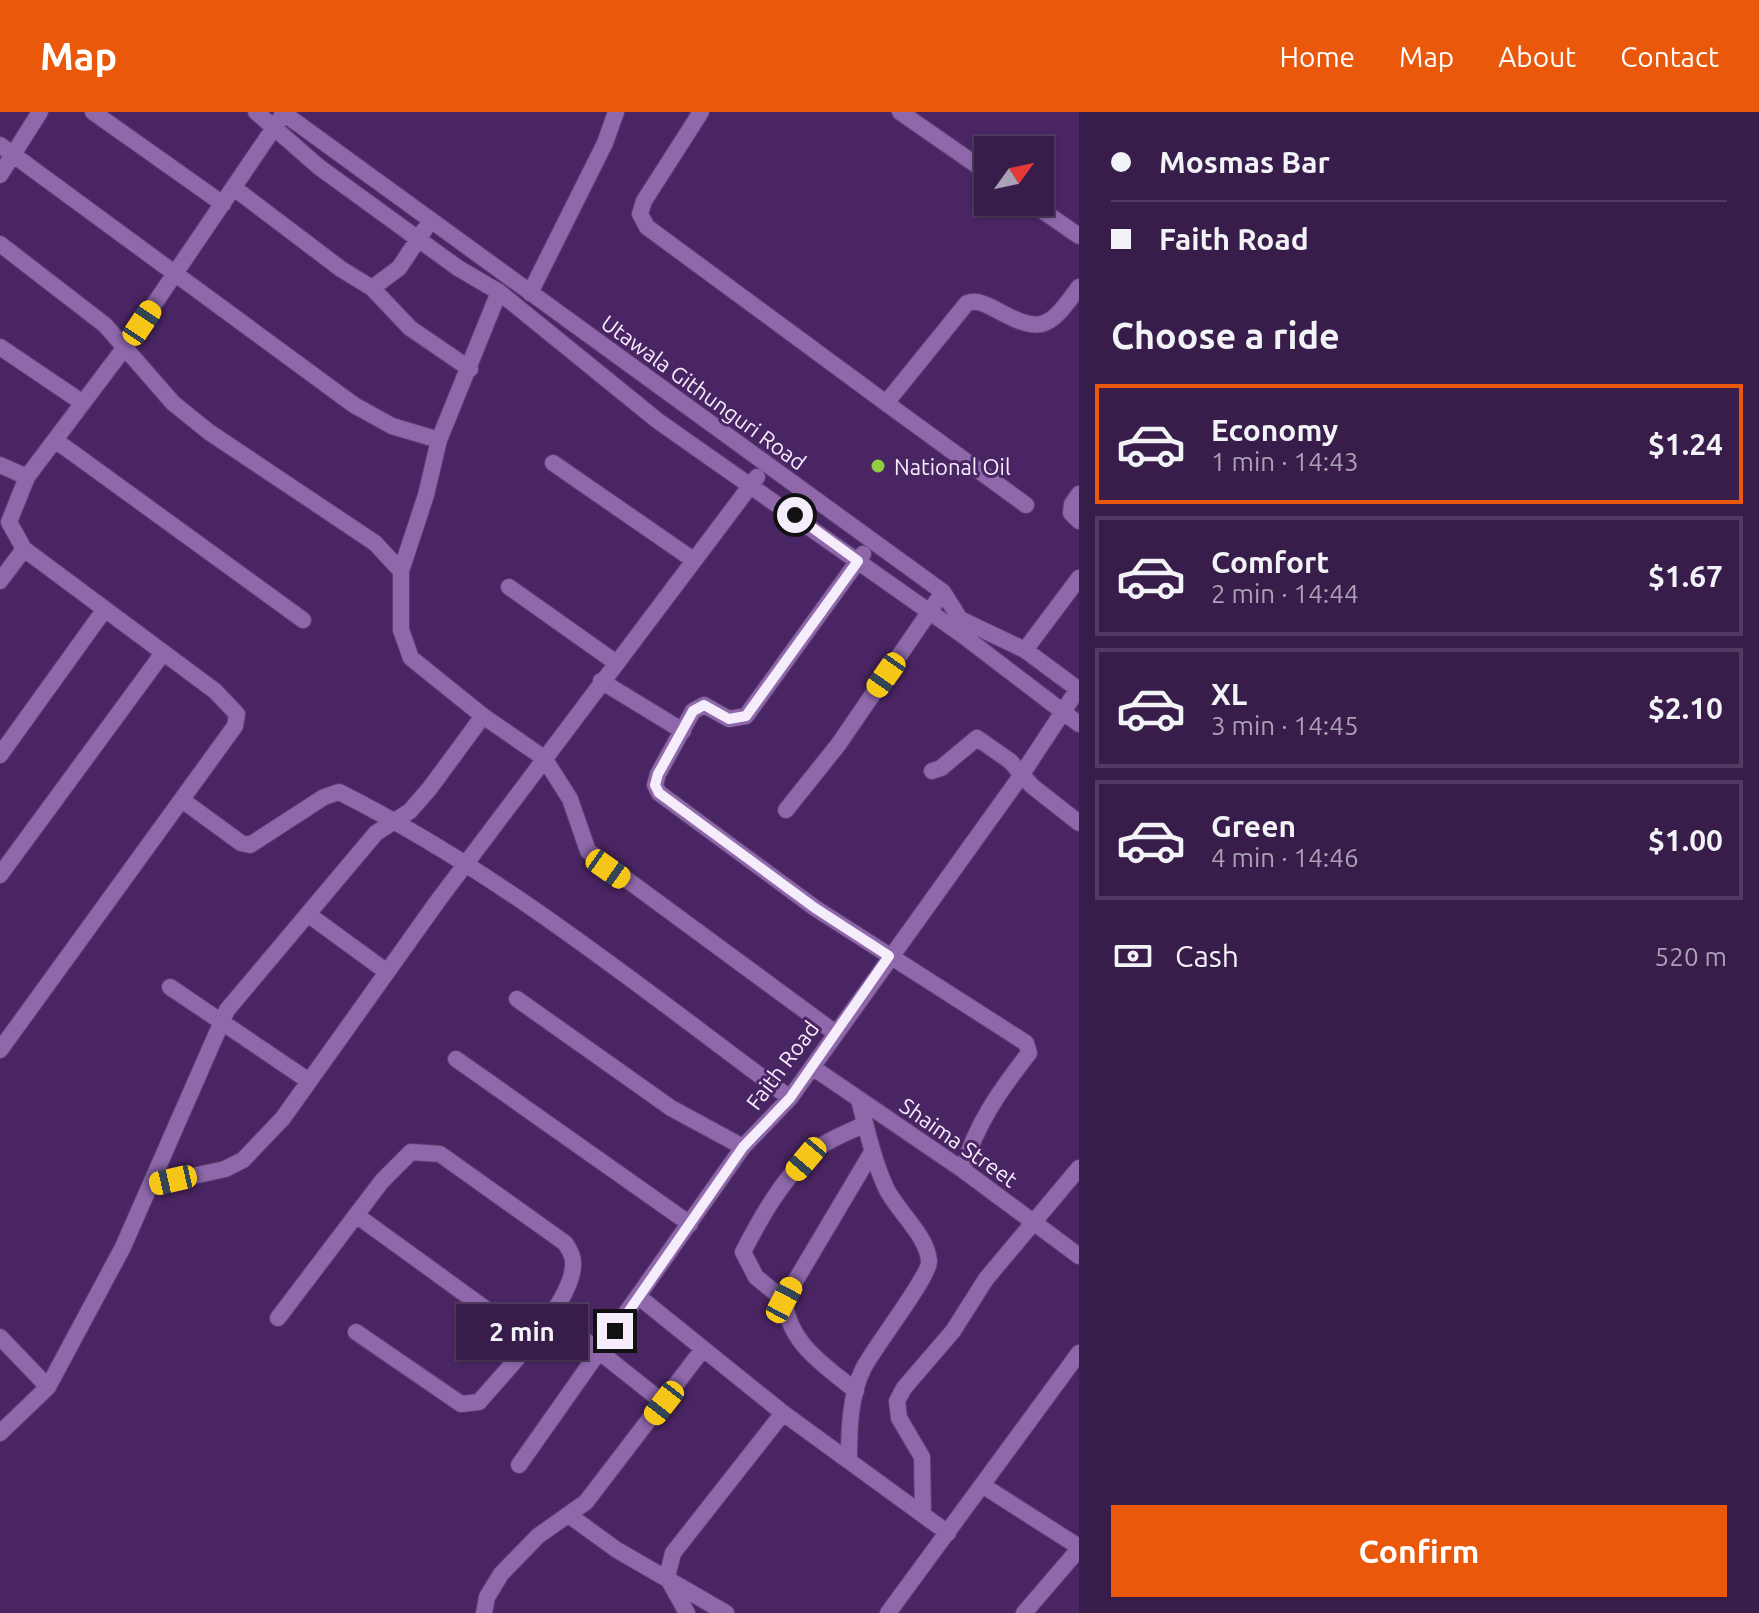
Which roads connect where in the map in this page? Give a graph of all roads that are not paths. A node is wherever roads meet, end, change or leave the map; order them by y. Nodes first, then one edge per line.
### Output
1 (40, 112) edge
2 (93, 112) edge
3 (256, 112) edge
4 (616, 112) edge
5 (701, 112) edge
6 (900, 112) edge
7 (281, 118) edge
8 (7, 150) edge
9 (974, 163) edge
10 (0, 175) edge
11 (234, 188) junction
12 (223, 204) junction
13 (1050, 216) edge
14 (430, 220) junction
15 (1079, 236) edge
16 (420, 239) junction
17 (0, 244) edge
18 (488, 262) junction
19 (175, 275) junction
20 (479, 280) junction
21 (1079, 287) edge
22 (372, 288) junction
23 (499, 292) junction
24 (530, 293) junction
25 (0, 347) edge
26 (125, 347) junction
27 (470, 369) junction
28 (83, 403) junction
29 (886, 403) junction
30 (55, 440) junction
31 (439, 440) junction
32 (553, 463) dead end
33 (766, 464) junction
34 (0, 465) edge
35 (27, 477) junction
36 (752, 484) junction
37 (1079, 494) edge
38 (1026, 505) dead end
39 (1079, 521) edge
40 (871, 543) junction
41 (24, 549) junction
42 (692, 559) junction
43 (858, 561) junction
44 (401, 571) junction
45 (1079, 578) edge
46 (0, 581) edge
47 (509, 587) dead end
48 (943, 592) junction
49 (105, 609) junction
50 (929, 611) junction
51 (303, 620) dead end
52 (1025, 650) junction
53 (163, 653) junction
54 (615, 662) junction
55 (601, 681) junction
56 (1078, 689) edge
57 (1063, 713) junction
58 (483, 716) junction
59 (1079, 724) edge
60 (683, 731) junction
61 (0, 755) edge
62 (544, 758) junction
63 (932, 771) dead end
64 (1022, 774) junction
65 (182, 800) junction
66 (786, 810) dead end
67 (396, 820) junction
68 (1079, 823) edge
69 (465, 865) junction
70 (0, 875) edge
71 (309, 915) junction
72 (889, 956) junction
73 (387, 972) junction
74 (170, 987) dead end
75 (517, 999) dead end
76 (222, 1020) junction
77 (834, 1032) junction
78 (0, 1050) edge
79 (456, 1059) dead end
80 (812, 1067) junction
81 (309, 1081) junction
82 (790, 1098) junction
83 (859, 1100) junction
84 (865, 1124) junction
85 (743, 1147) junction
86 (872, 1152) junction
87 (1079, 1168) edge
88 (963, 1170) junction
89 (152, 1185) junction
90 (356, 1215) junction
91 (1035, 1222) junction
92 (690, 1224) junction
93 (1079, 1256) edge
94 (639, 1297) junction
95 (784, 1300) junction
96 (553, 1315) junction
97 (278, 1318) dead end
98 (356, 1332) dead end
99 (0, 1337) edge
100 (530, 1341) junction
101 (703, 1349) junction
102 (600, 1352) junction
103 (1079, 1353) edge
104 (48, 1387) junction
105 (856, 1391) junction
106 (664, 1403) junction
107 (783, 1413) junction
108 (0, 1433) edge
109 (849, 1459) junction
110 (519, 1465) dead end
111 (982, 1485) junction
112 (923, 1513) junction
113 (570, 1516) junction
114 (948, 1533) junction
115 (1079, 1548) edge
116 (667, 1577) junction
117 (484, 1613) edge
118 (687, 1613) edge
119 (726, 1613) edge
120 (888, 1613) edge
121 (1024, 1613) edge

1 - 8 street
2 - 12 street
3 - 7 street
4 - 24 street
5 - 29 street
6 - 9 street
7 - 11 street
7 - 14 street, Utawala Githunguri Road
7 - 16 street
8 - 10 street
8 - 19 street
11 - 12 street
11 - 22 street
12 - 19 street
13 - 15 street
14 - 16 street
14 - 18 street, Utawala Githunguri Road
16 - 20 street
16 - 22 street
17 - 26 street
18 - 20 street
18 - 24 street, Utawala Githunguri Road
19 - 26 street
19 - 31 street
20 - 23 street
21 - 29 street
22 - 27 street
23 - 27 street
23 - 36 street
24 - 33 street, Utawala Githunguri Road
25 - 28 street
26 - 28 street
26 - 44 street
27 - 31 street
28 - 30 street
29 - 38 street
30 - 35 street
30 - 51 street
31 - 44 street
32 - 42 street
33 - 36 street
33 - 40 street, Utawala Githunguri Road
34 - 35 street
35 - 41 street
36 - 42 street
36 - 43 street
37 - 39 street
40 - 43 street
40 - 48 street, Utawala Githunguri Road
41 - 46 street
41 - 49 street
42 - 54 street
43 - 50 street
43 - 60 street
44 - 58 street
45 - 52 street
47 - 54 street
48 - 50 street
48 - 52 street, Utawala Githunguri Road
49 - 53 street
49 - 61 street
50 - 57 street
50 - 66 street
52 - 56 street, Utawala Githunguri Road
53 - 65 street
53 - 70 street
54 - 55 street
55 - 60 street
55 - 62 street
56 - 57 street, Faith Road
57 - 59 street
57 - 64 street, Faith Road
58 - 62 street
58 - 67 street
60 - 72 street
62 - 69 street
62 - 77 street
63 - 64 street
64 - 68 street
64 - 72 street, Faith Road
65 - 67 street
65 - 78 street
67 - 69 street
67 - 71 street
69 - 73 street
69 - 82 street
71 - 73 street
71 - 76 street
72 - 77 street, Faith Road
72 - 88 street
73 - 81 street
74 - 76 street
75 - 85 street
76 - 81 street
76 - 89 street
77 - 80 street, Faith Road
79 - 92 street
80 - 82 street, Faith Road
80 - 83 street, Shaima Street
81 - 89 street
82 - 85 street, Faith Road
83 - 84 street
83 - 88 street, Shaima Street
84 - 86 street
84 - 95 street
85 - 92 street, Faith Road
86 - 95 street
86 - 105 street
87 - 91 street
88 - 91 street, Shaima Street
89 - 104 street
90 - 96 street
90 - 97 street
90 - 100 street
91 - 93 street, Shaima Street
91 - 112 street
92 - 94 street, Faith Road
94 - 101 street
94 - 102 street, Faith Road
95 - 105 street
96 - 100 street
96 - 102 street
98 - 100 street
99 - 104 street
101 - 106 street
101 - 107 street
102 - 106 street
102 - 110 street, Faith Road
103 - 111 street
104 - 108 street
105 - 109 street
106 - 113 street
107 - 109 street
107 - 116 street
109 - 112 street
111 - 114 street
111 - 115 street
112 - 114 street
113 - 116 street
113 - 117 street
114 - 120 street
115 - 121 street
116 - 118 street
116 - 119 street

